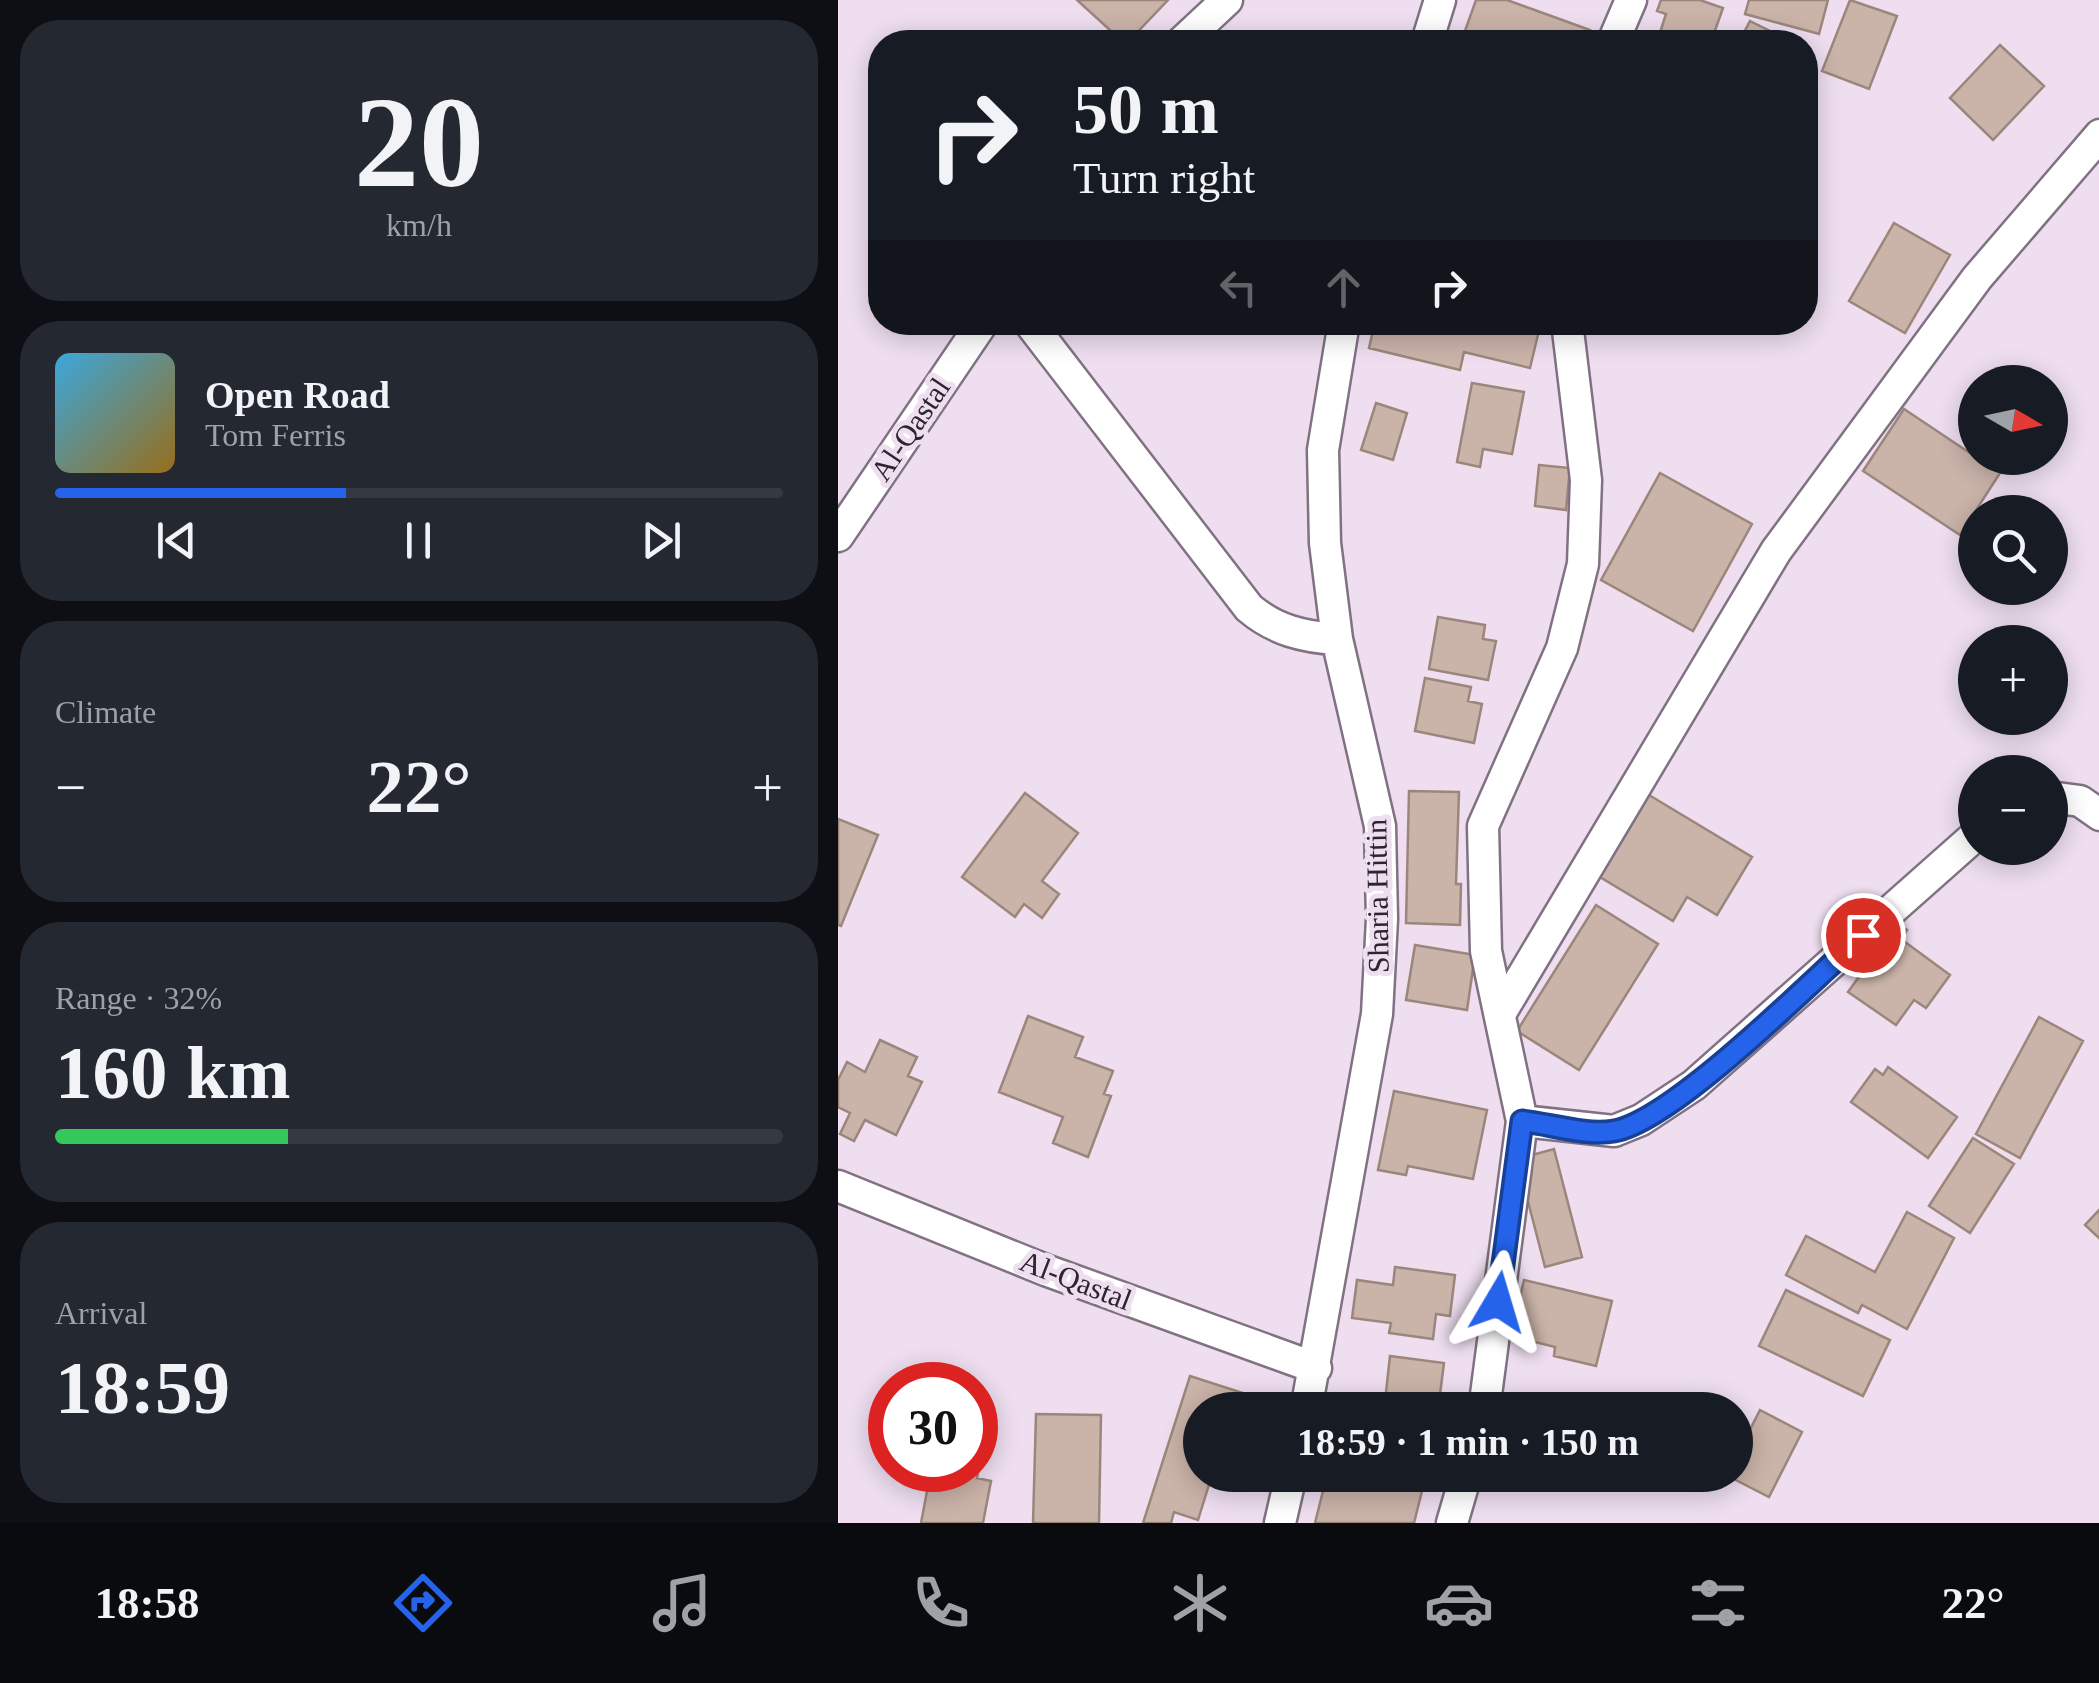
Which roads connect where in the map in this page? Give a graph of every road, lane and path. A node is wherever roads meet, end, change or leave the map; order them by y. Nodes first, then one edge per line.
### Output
1 (1227, 0) edge
2 (1440, 0) edge
3 (1632, 0) edge
4 (1195, 30) edge
5 (1430, 30) edge
6 (1618, 30) edge
7 (2100, 135) edge
8 (974, 335) edge
9 (1040, 335) edge
10 (1342, 335) edge
11 (1569, 335) edge
12 (838, 536) edge
13 (1337, 638) junction
14 (2068, 800) edge
15 (2100, 815) edge
16 (1958, 851) edge
17 (1500, 1014) junction
18 (1522, 1121) junction
19 (838, 1186) edge
20 (1316, 1368) junction
21 (1310, 1392) edge
22 (1486, 1392) edge
23 (1287, 1492) edge
24 (1461, 1492) edge
25 (1280, 1523) edge
26 (1452, 1523) edge

1 - 4 street
2 - 5 street
3 - 6 street
7 - 17 street
8 - 12 street, Al-Qastal
9 - 13 street
10 - 13 street, Sharia Hittin
11 - 17 street
13 - 20 street, Sharia Hittin
14 - 15 street
16 - 18 street
17 - 18 street
18 - 22 street
19 - 20 street, Al-Qastal
20 - 21 street, Sharia Hittin
23 - 25 street
24 - 26 street

